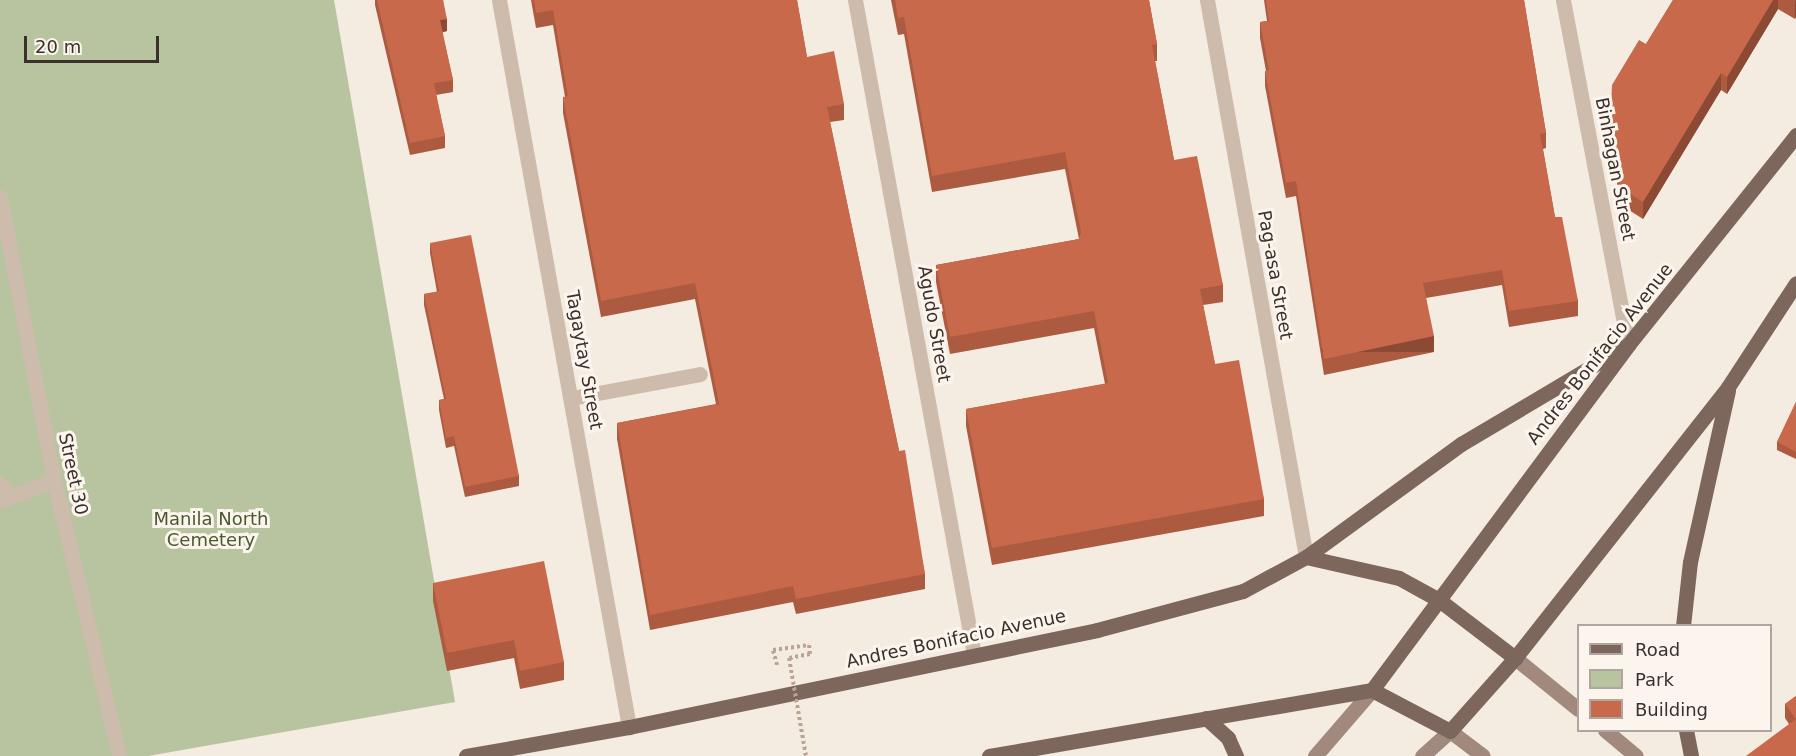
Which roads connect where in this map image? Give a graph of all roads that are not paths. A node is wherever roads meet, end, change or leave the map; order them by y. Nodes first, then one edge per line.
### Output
1 (499, 0) edge
2 (855, 0) edge
3 (1207, 0) edge
4 (1563, 0) edge
5 (1796, 135) edge
6 (0, 197) edge
7 (1796, 283) edge
8 (1628, 345) junction
9 (700, 374) dead end
10 (1728, 387) junction
11 (571, 398) junction
12 (54, 480) junction
13 (4, 493) edge
14 (1306, 557) junction
15 (1439, 600) junction
16 (1683, 624) edge
17 (974, 655) junction
18 (1515, 658) junction
19 (1372, 690) junction
20 (1577, 708) edge
21 (1206, 718) junction
22 (630, 727) junction
23 (1450, 731) junction
24 (1607, 732) edge
25 (1686, 732) edge
26 (119, 756) edge
27 (466, 756) edge
28 (989, 756) edge
29 (1236, 756) edge
30 (1314, 756) edge
31 (1422, 756) edge
32 (1483, 756) edge
33 (1636, 756) edge
34 (1690, 756) edge

1 - 11 street, Tagaytay Street
2 - 17 street, Agudo Street
3 - 14 street, Pag-asa Street
4 - 8 street, Binhagan Street
5 - 8 main road, Andres Bonifacio Avenue
6 - 12 street, Street 30
7 - 10 main road
8 - 14 main road, Andres Bonifacio Avenue
8 - 15 main road, Andres Bonifacio Avenue
9 - 11 street
10 - 16 main road
10 - 18 main road
11 - 22 street, Tagaytay Street
12 - 13 street
12 - 26 street, Street 30
14 - 15 main road
14 - 17 main road, Andres Bonifacio Avenue
15 - 18 main road
15 - 19 main road, Andres Bonifacio Avenue
17 - 22 main road, Andres Bonifacio Avenue
18 - 20 main road
18 - 23 main road
19 - 21 main road
19 - 23 main road
19 - 30 main road
21 - 28 main road
21 - 29 main road
22 - 27 main road, Andres Bonifacio Avenue
23 - 31 main road
23 - 32 main road
24 - 33 main road
25 - 34 main road

